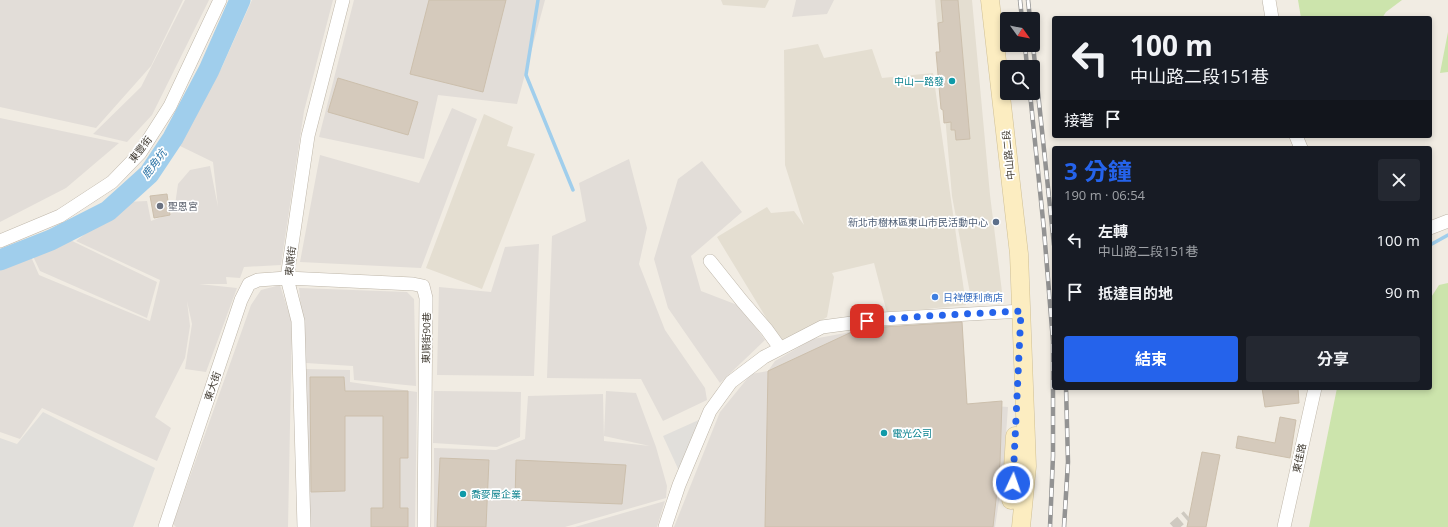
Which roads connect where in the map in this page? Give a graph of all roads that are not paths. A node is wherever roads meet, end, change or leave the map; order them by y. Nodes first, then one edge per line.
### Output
1 (220, 0) edge
2 (343, 0) edge
3 (990, 0) edge
4 (1269, 0) edge
5 (1272, 16) edge
6 (1448, 221) edge
7 (1432, 227) edge
8 (0, 241) edge
9 (710, 261) dead end
10 (287, 278) junction
11 (1021, 311) junction
12 (780, 348) junction
13 (1314, 390) edge
14 (165, 527) edge
15 (304, 527) edge
16 (424, 527) edge
17 (665, 527) edge
18 (1008, 527) edge
19 (1021, 527) edge
20 (1284, 527) edge

1 - 8 street, 東豐街
2 - 10 street, 東順街
3 - 11 main road, 中山路二段
4 - 5 street
6 - 7 street
9 - 12 street
10 - 14 street, 東大街
10 - 15 street, 東順街
10 - 16 street, 東順街90巷
11 - 12 street
11 - 18 main road, 中山路二段
11 - 19 main road, 中山路二段
12 - 17 street
13 - 20 street, 東佳路

